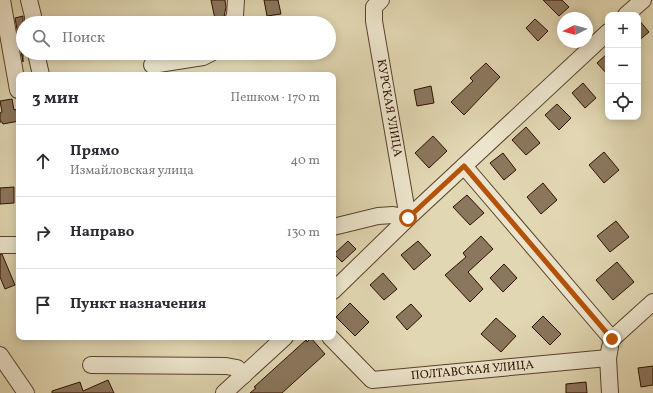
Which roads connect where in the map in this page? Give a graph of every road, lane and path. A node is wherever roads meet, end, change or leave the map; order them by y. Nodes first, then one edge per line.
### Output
1 (2, 0) edge
2 (28, 0) edge
3 (236, 0) edge
4 (381, 0) edge
5 (642, 0) edge
6 (629, 12) edge
7 (33, 16) edge
8 (235, 16) edge
9 (605, 35) edge
10 (38, 60) edge
11 (184, 60) edge
12 (152, 65) dead end
13 (40, 72) edge
14 (16, 79) edge
15 (464, 166) junction
16 (408, 218) junction
17 (336, 226) edge
18 (0, 245) edge
19 (16, 245) edge
20 (336, 288) edge
21 (653, 302) edge
22 (612, 339) junction
23 (282, 340) edge
24 (333, 340) edge
25 (0, 355) edge
26 (608, 358) junction
27 (91, 365) dead end
28 (244, 375) junction
29 (26, 393) edge
30 (224, 393) edge
31 (610, 393) edge

1 - 14 street
2 - 7 street
3 - 8 street
4 - 16 street, КУРСКАЯ УЛИЦА
5 - 6 street
9 - 15 street
10 - 13 street
11 - 12 street
15 - 16 street
15 - 22 street
16 - 17 street
16 - 20 street
18 - 19 street
21 - 22 street
22 - 26 street
23 - 28 street
24 - 26 street, ПОЛТАВСКАЯ УЛИЦА
25 - 29 street
26 - 31 street
27 - 28 street
28 - 30 street

